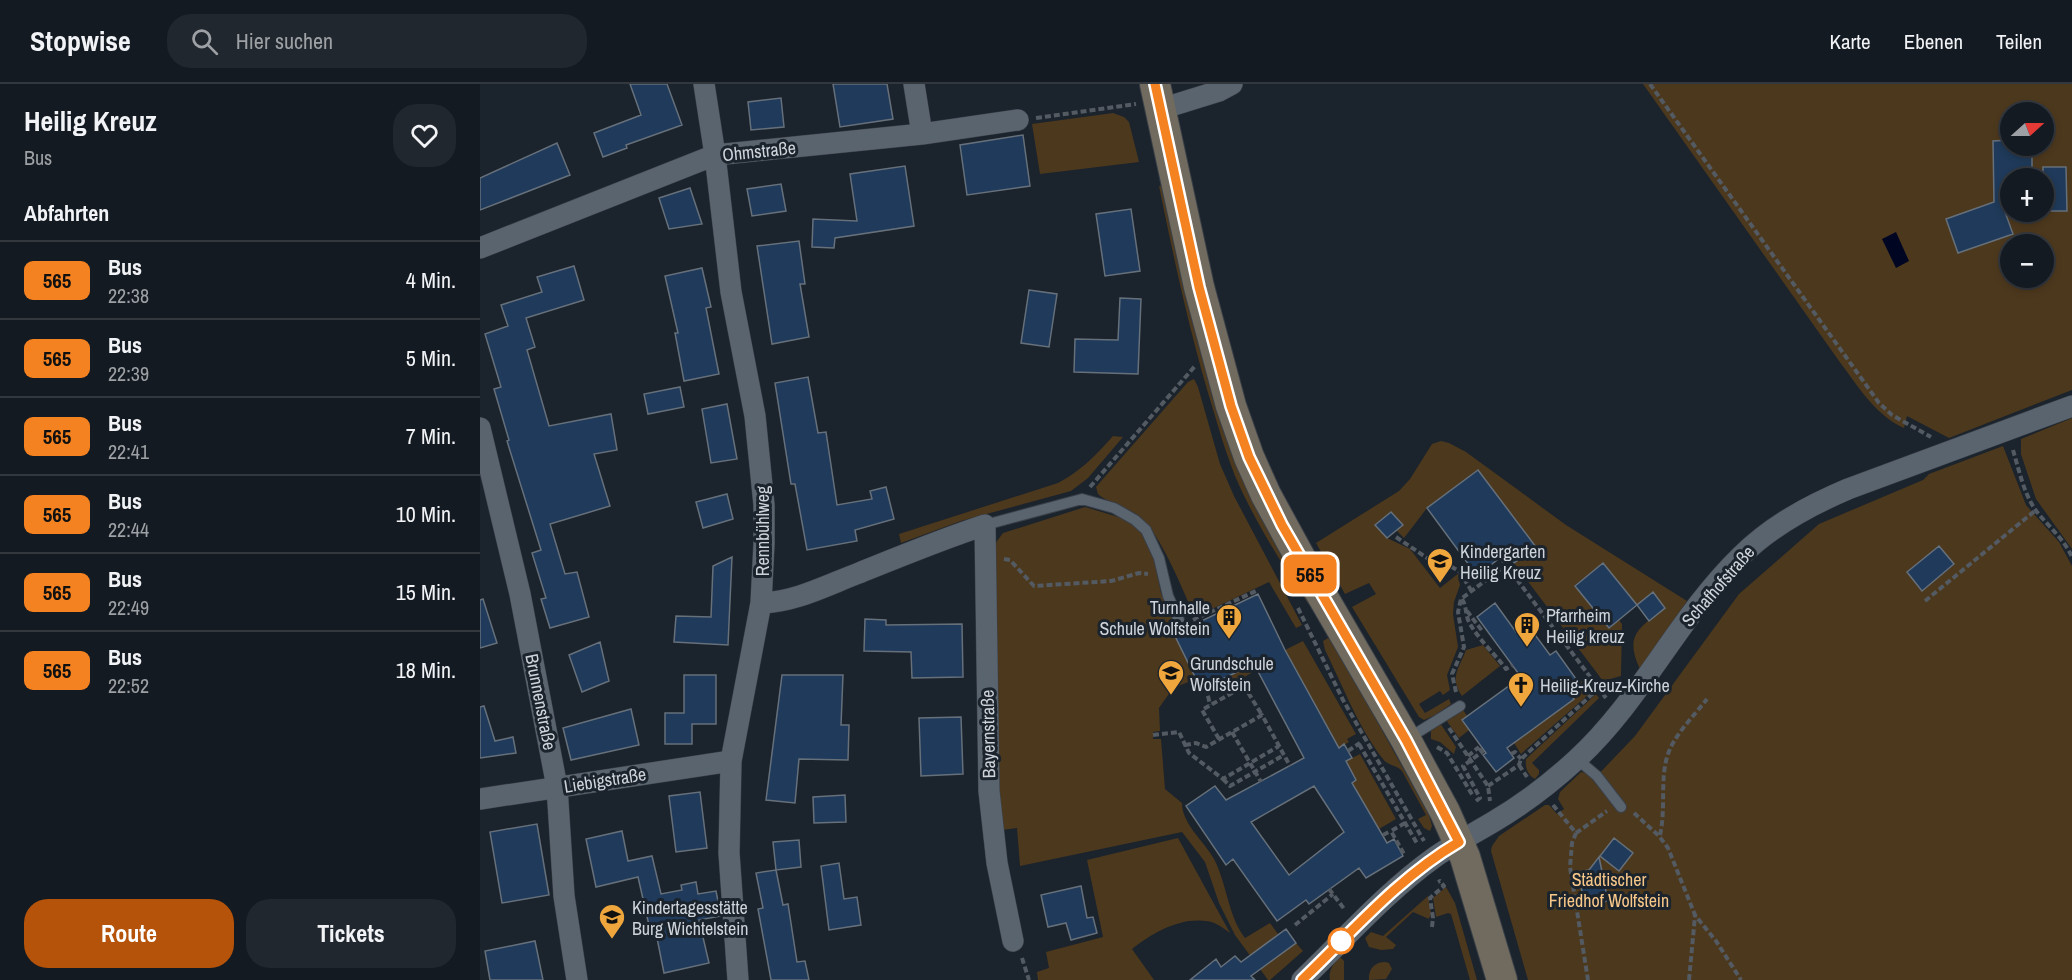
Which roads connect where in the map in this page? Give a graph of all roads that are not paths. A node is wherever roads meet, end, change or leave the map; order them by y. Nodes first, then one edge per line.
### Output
1 (704, 84) edge
2 (914, 84) edge
3 (1232, 84) edge
4 (1151, 99) edge
5 (1018, 120) road end
6 (922, 134) junction
7 (715, 155) junction
8 (480, 248) edge
9 (2072, 406) edge
10 (480, 428) edge
11 (985, 525) junction
12 (761, 603) junction
13 (1179, 620) dead end
14 (1460, 705) dead end
15 (1419, 742) junction
16 (1577, 759) junction
17 (731, 761) junction
18 (557, 788) junction
19 (480, 799) edge
20 (1621, 807) road end
21 (1459, 842) junction
22 (1013, 940) dead end
23 (1305, 978) edge
24 (577, 980) edge
25 (738, 980) edge
26 (1502, 980) edge

1 - 7 street, Rennbühlweg
2 - 6 street
3 - 4 street
4 - 15 main road
5 - 6 street, Ohmstraße
6 - 7 street, Ohmstraße
7 - 8 street, Ohmstraße
7 - 12 street, Rennbühlweg
9 - 16 street, Schafhofstraße
10 - 18 street, Brunnenstraße
11 - 12 street
11 - 13 lane
11 - 22 street, Bayernstraße
12 - 17 street, Rennbühlweg
14 - 15 lane
15 - 21 main road
16 - 20 lane
16 - 21 street, Schafhofstraße
17 - 18 street, Liebigstraße
17 - 25 street, Rennbühlweg
18 - 19 street, Liebigstraße
18 - 24 street, Brunnenstraße
21 - 23 street, Schafhofstraße
21 - 26 main road

